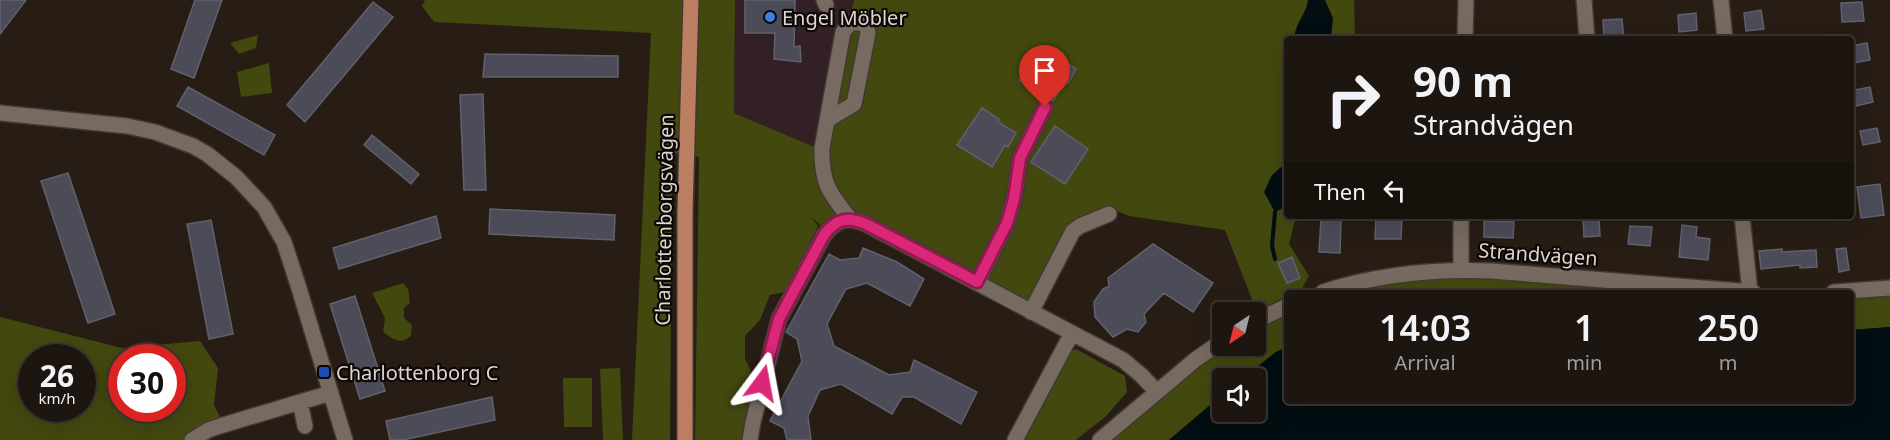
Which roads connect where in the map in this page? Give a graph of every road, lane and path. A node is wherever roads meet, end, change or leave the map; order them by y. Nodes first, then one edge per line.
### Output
1 (690, 0) edge
2 (1466, 0) edge
3 (1584, 0) edge
4 (1721, 0) edge
5 (1465, 36) edge
6 (1587, 36) edge
7 (1725, 36) edge
8 (1045, 107) dead end
9 (0, 113) edge
10 (828, 120) junction
11 (1109, 214) dead end
12 (850, 219) junction
13 (1461, 219) edge
14 (1742, 219) edge
15 (1461, 270) junction
16 (977, 282) junction
17 (1890, 288) edge
18 (1330, 290) edge
19 (1726, 290) edge
20 (1751, 290) edge
21 (1854, 291) edge
22 (1284, 307) edge
23 (1031, 312) junction
24 (1266, 316) edge
25 (1072, 333) junction
26 (1212, 348) edge
27 (1157, 392) junction
28 (331, 393) junction
29 (300, 402) junction
30 (305, 426) dead end
31 (192, 440) edge
32 (345, 440) edge
33 (685, 440) edge
34 (750, 440) edge
35 (1015, 440) edge
36 (1100, 440) edge

1 - 33 main road, Charlottenborgsvägen
2 - 5 street
3 - 6 street
4 - 7 street
8 - 16 street
9 - 28 street
10 - 10 street
10 - 12 street
11 - 23 street
12 - 16 street
12 - 34 street
13 - 15 street
14 - 20 street
15 - 18 street, Strandvägen
15 - 19 street, Strandvägen
16 - 23 street
17 - 21 street
22 - 24 street
23 - 25 street
25 - 27 street
25 - 35 street
26 - 27 street
27 - 36 street
28 - 29 street
28 - 32 street
29 - 30 street
29 - 31 street

